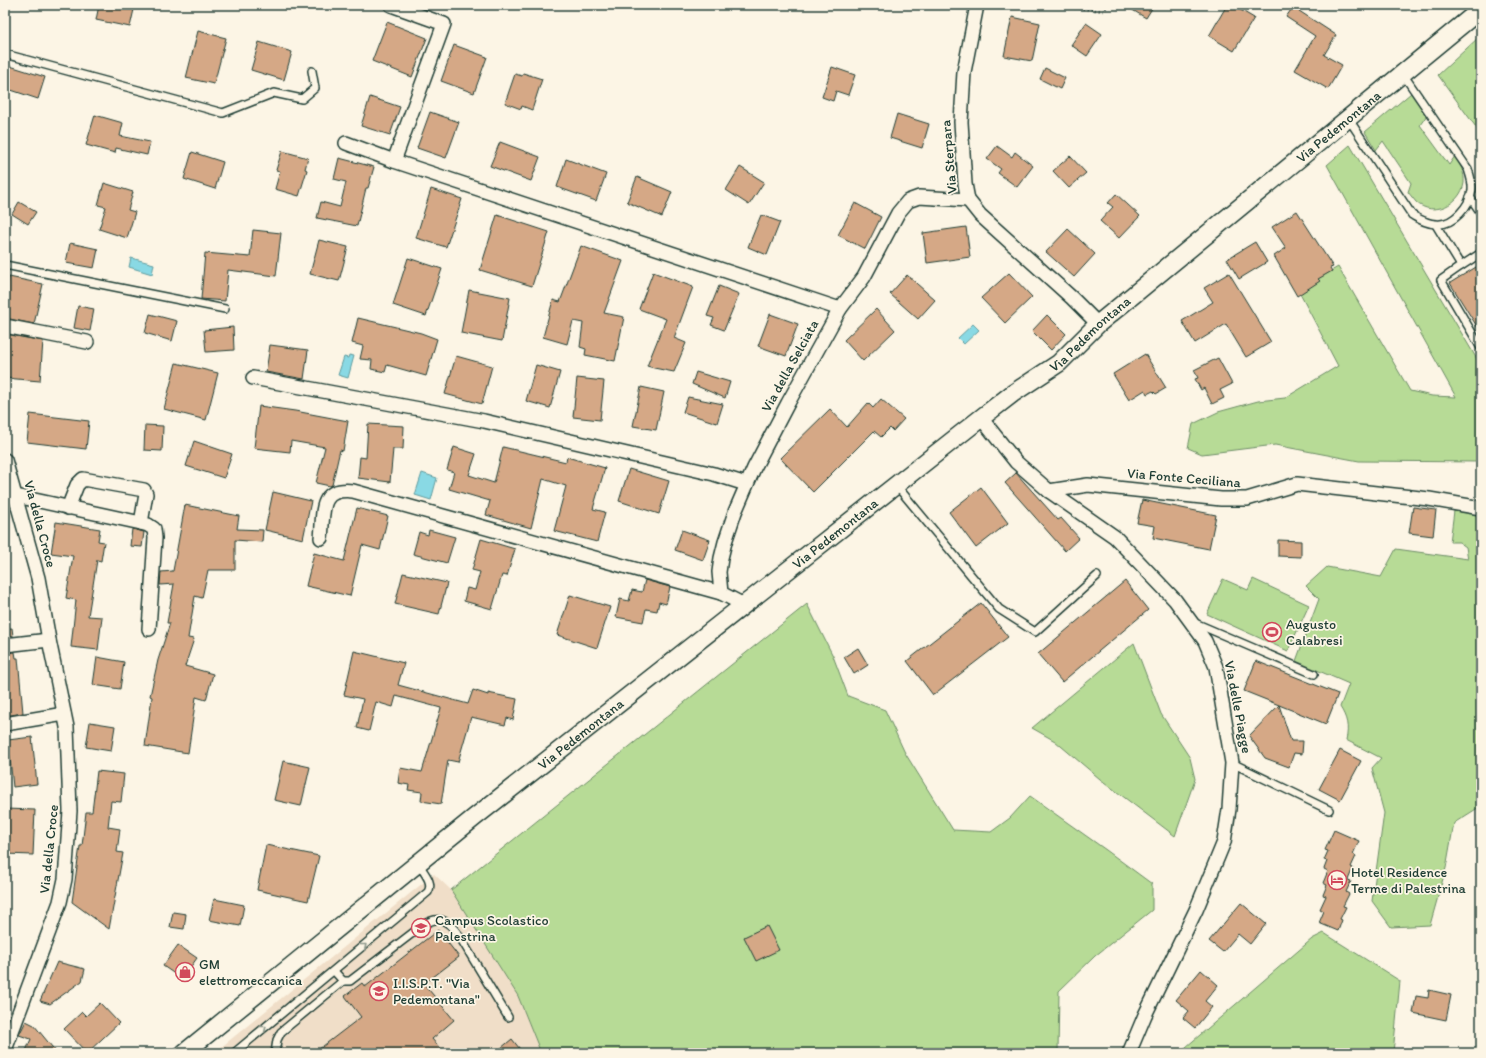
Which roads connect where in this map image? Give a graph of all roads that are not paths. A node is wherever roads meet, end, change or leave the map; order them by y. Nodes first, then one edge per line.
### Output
1 (392, 5) edge
2 (977, 5) edge
3 (1481, 9) edge
4 (5, 54) edge
5 (312, 71) dead end
6 (1403, 74) junction
7 (1348, 118) junction
8 (346, 143) dead end
9 (394, 161) junction
10 (1470, 197) junction
11 (968, 200) junction
12 (1481, 213) edge
13 (1436, 225) junction
14 (1481, 253) edge
15 (5, 265) edge
16 (1461, 266) junction
17 (225, 308) dead end
18 (840, 309) junction
19 (1098, 324) junction
20 (5, 326) edge
21 (87, 342) dead end
22 (1481, 348) edge
23 (253, 378) dead end
24 (981, 418) junction
25 (5, 460) edge
26 (746, 484) junction
27 (896, 485) junction
28 (1049, 491) junction
29 (16, 496) junction
30 (68, 508) junction
31 (1481, 508) edge
32 (140, 523) junction
33 (321, 538) dead end
34 (1097, 576) dead end
35 (721, 593) junction
36 (744, 604) junction
37 (1190, 621) junction
38 (148, 629) dead end
39 (48, 640) junction
40 (5, 645) edge
41 (1314, 674) dead end
42 (64, 714) junction
43 (5, 724) edge
44 (1232, 763) junction
45 (1329, 810) dead end
46 (418, 863) junction
47 (334, 971) junction
48 (344, 981) junction
49 (508, 1017) dead end
50 (5, 1050) edge
51 (184, 1053) edge
52 (234, 1053) edge
53 (275, 1053) edge
54 (1129, 1053) edge

1 - 9 street
2 - 11 street, Via Sterpara
3 - 6 street, Via Pedemontana
4 - 5 lane
6 - 7 street, Via Pedemontana
6 - 10 lane
7 - 13 lane
7 - 19 street, Via Pedemontana
8 - 9 street
9 - 18 street
10 - 12 lane
10 - 13 lane
11 - 18 street, Via della Selciata
11 - 19 street, Via Sterpara
13 - 16 lane
14 - 16 lane
15 - 17 lane
16 - 22 lane
18 - 26 street, Via della Selciata
19 - 24 street, Via Pedemontana
20 - 21 street
23 - 26 street
24 - 27 street, Via Pedemontana
24 - 28 street, Via delle Piagge
25 - 29 street, Via della Croce
26 - 35 street, Via della Selciata
27 - 34 lane
27 - 36 street, Via Pedemontana
28 - 31 street, Via Fonte Ceciliana
28 - 37 street, Via delle Piagge
29 - 30 street
29 - 39 street, Via della Croce
30 - 32 street
30 - 32 street
32 - 38 street
33 - 35 street
35 - 36 street
36 - 46 street, Via Pedemontana
37 - 41 lane
37 - 44 street, Via delle Piagge
39 - 40 street
39 - 42 street, Via della Croce
42 - 43 street
42 - 50 street, Via della Croce
44 - 45 lane
44 - 54 street, Via delle Piagge
47 -> 46 lane
46 - 51 street, Via Pedemontana
47 - 48 lane
52 -> 47 lane
48 - 49 lane
48 - 53 lane

